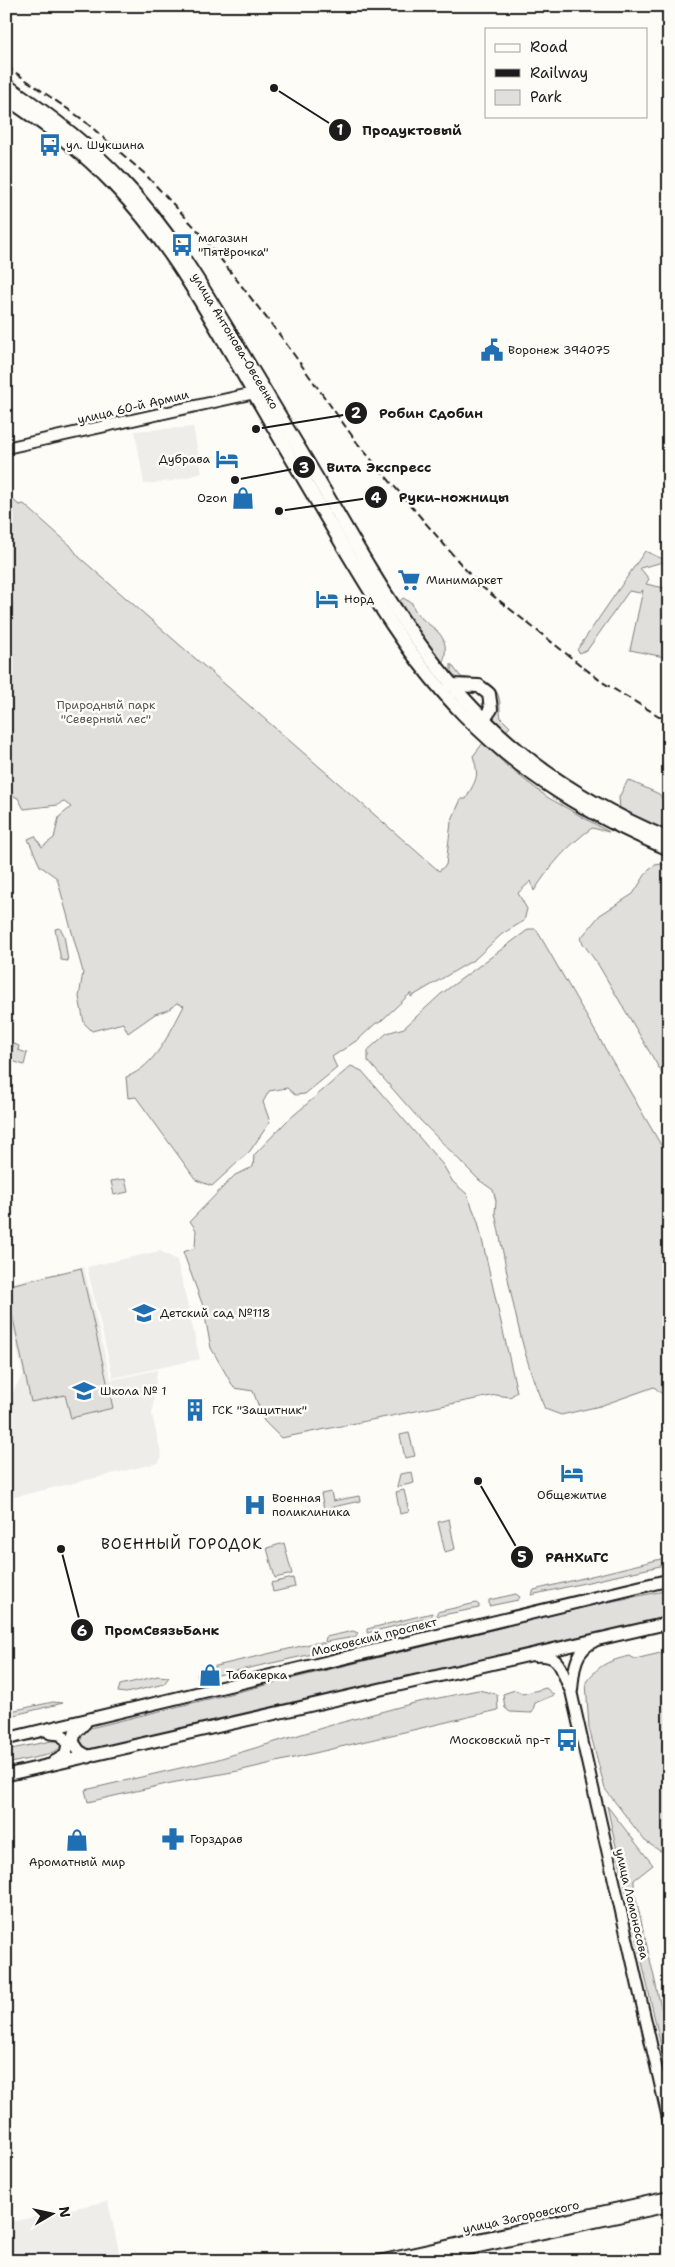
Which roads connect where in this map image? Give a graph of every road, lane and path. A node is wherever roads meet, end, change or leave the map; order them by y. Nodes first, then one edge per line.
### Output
1 (6, 85) edge
2 (6, 98) edge
3 (135, 202) junction
4 (259, 392) junction
5 (6, 448) edge
6 (452, 685) junction
7 (484, 720) junction
8 (471, 722) junction
9 (669, 840) edge
10 (669, 850) edge
11 (669, 1580) edge
12 (669, 1623) edge
13 (604, 1636) junction
14 (519, 1656) junction
15 (571, 1691) junction
16 (86, 1721) junction
17 (37, 1733) junction
18 (6, 1739) edge
19 (89, 1757) junction
20 (50, 1764) junction
21 (6, 1775) edge
22 (669, 2123) edge
23 (669, 2197) edge
24 (669, 2206) edge
25 (379, 2261) edge
26 (413, 2261) edge

1 - 3 highway, улица Антонова-Овсеенко
2 - 3 highway, улица Антонова-Овсеенко
3 - 4 highway, улица Антонова-Овсеенко
4 - 5 street, улица 60-й Армии
4 - 6 highway, улица Антонова-Овсеенко
4 - 8 highway, улица Антонова-Овсеенко
6 - 7 highway, улица Антонова-Овсеенко
6 - 7 highway
7 - 8 highway
7 - 9 highway, улица Антонова-Овсеенко
8 - 10 highway, улица Антонова-Овсеенко
11 - 16 main road, Московский проспект
12 - 13 main road, Московский проспект
13 - 14 main road, Московский проспект
13 - 15 street, улица Ломоносова
14 - 15 street, улица Ломоносова
14 - 19 main road, Московский проспект
15 - 22 street, улица Ломоносова
16 - 17 main road, Московский проспект
16 - 19 main road
17 - 18 main road, Московский проспект
17 - 20 main road, Московский проспект
19 - 20 main road, Московский проспект
20 - 21 main road, Московский проспект
23 - 25 street, улица Загоровского
24 - 26 street, улица Загоровского

